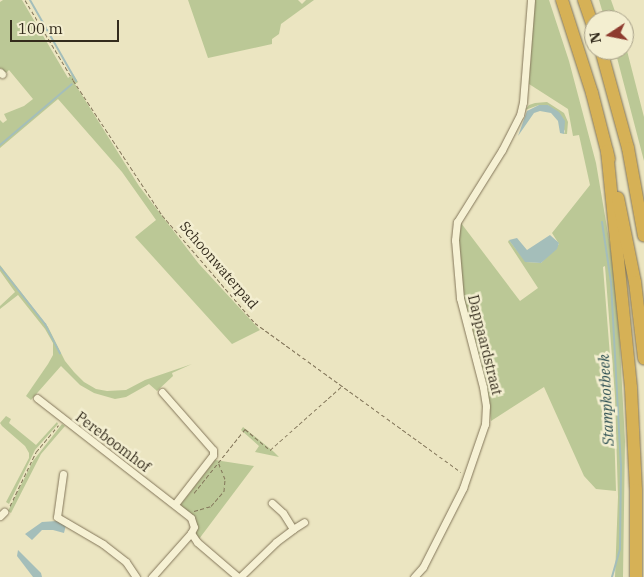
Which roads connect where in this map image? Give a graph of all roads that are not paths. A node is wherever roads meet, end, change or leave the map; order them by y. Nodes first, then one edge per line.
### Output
1 (531, 0) edge
2 (562, 0) edge
3 (604, 60) edge
4 (607, 151) junction
5 (644, 236) edge
6 (644, 358) edge
7 (162, 392) dead end
8 (37, 398) dead end
9 (63, 474) dead end
10 (272, 503) dead end
11 (175, 504) junction
12 (304, 522) dead end
13 (293, 530) junction
14 (191, 533) junction
15 (636, 548) junction
16 (136, 577) edge
17 (152, 577) edge
18 (239, 577) edge
19 (414, 577) edge
20 (630, 577) edge
21 (636, 577) edge

1 - 19 street, Dappaardstraat
2 - 4 highway
3 - 5 highway
4 - 6 highway
4 - 15 highway
7 - 11 street
8 - 11 street, Pereboomhof
9 - 16 street
10 - 13 street
11 - 14 street, Pereboomhof
12 - 13 street, Pereboomhof
13 - 18 street, Pereboomhof
14 - 17 street
14 - 18 street, Pereboomhof
15 - 20 highway
15 - 21 highway

